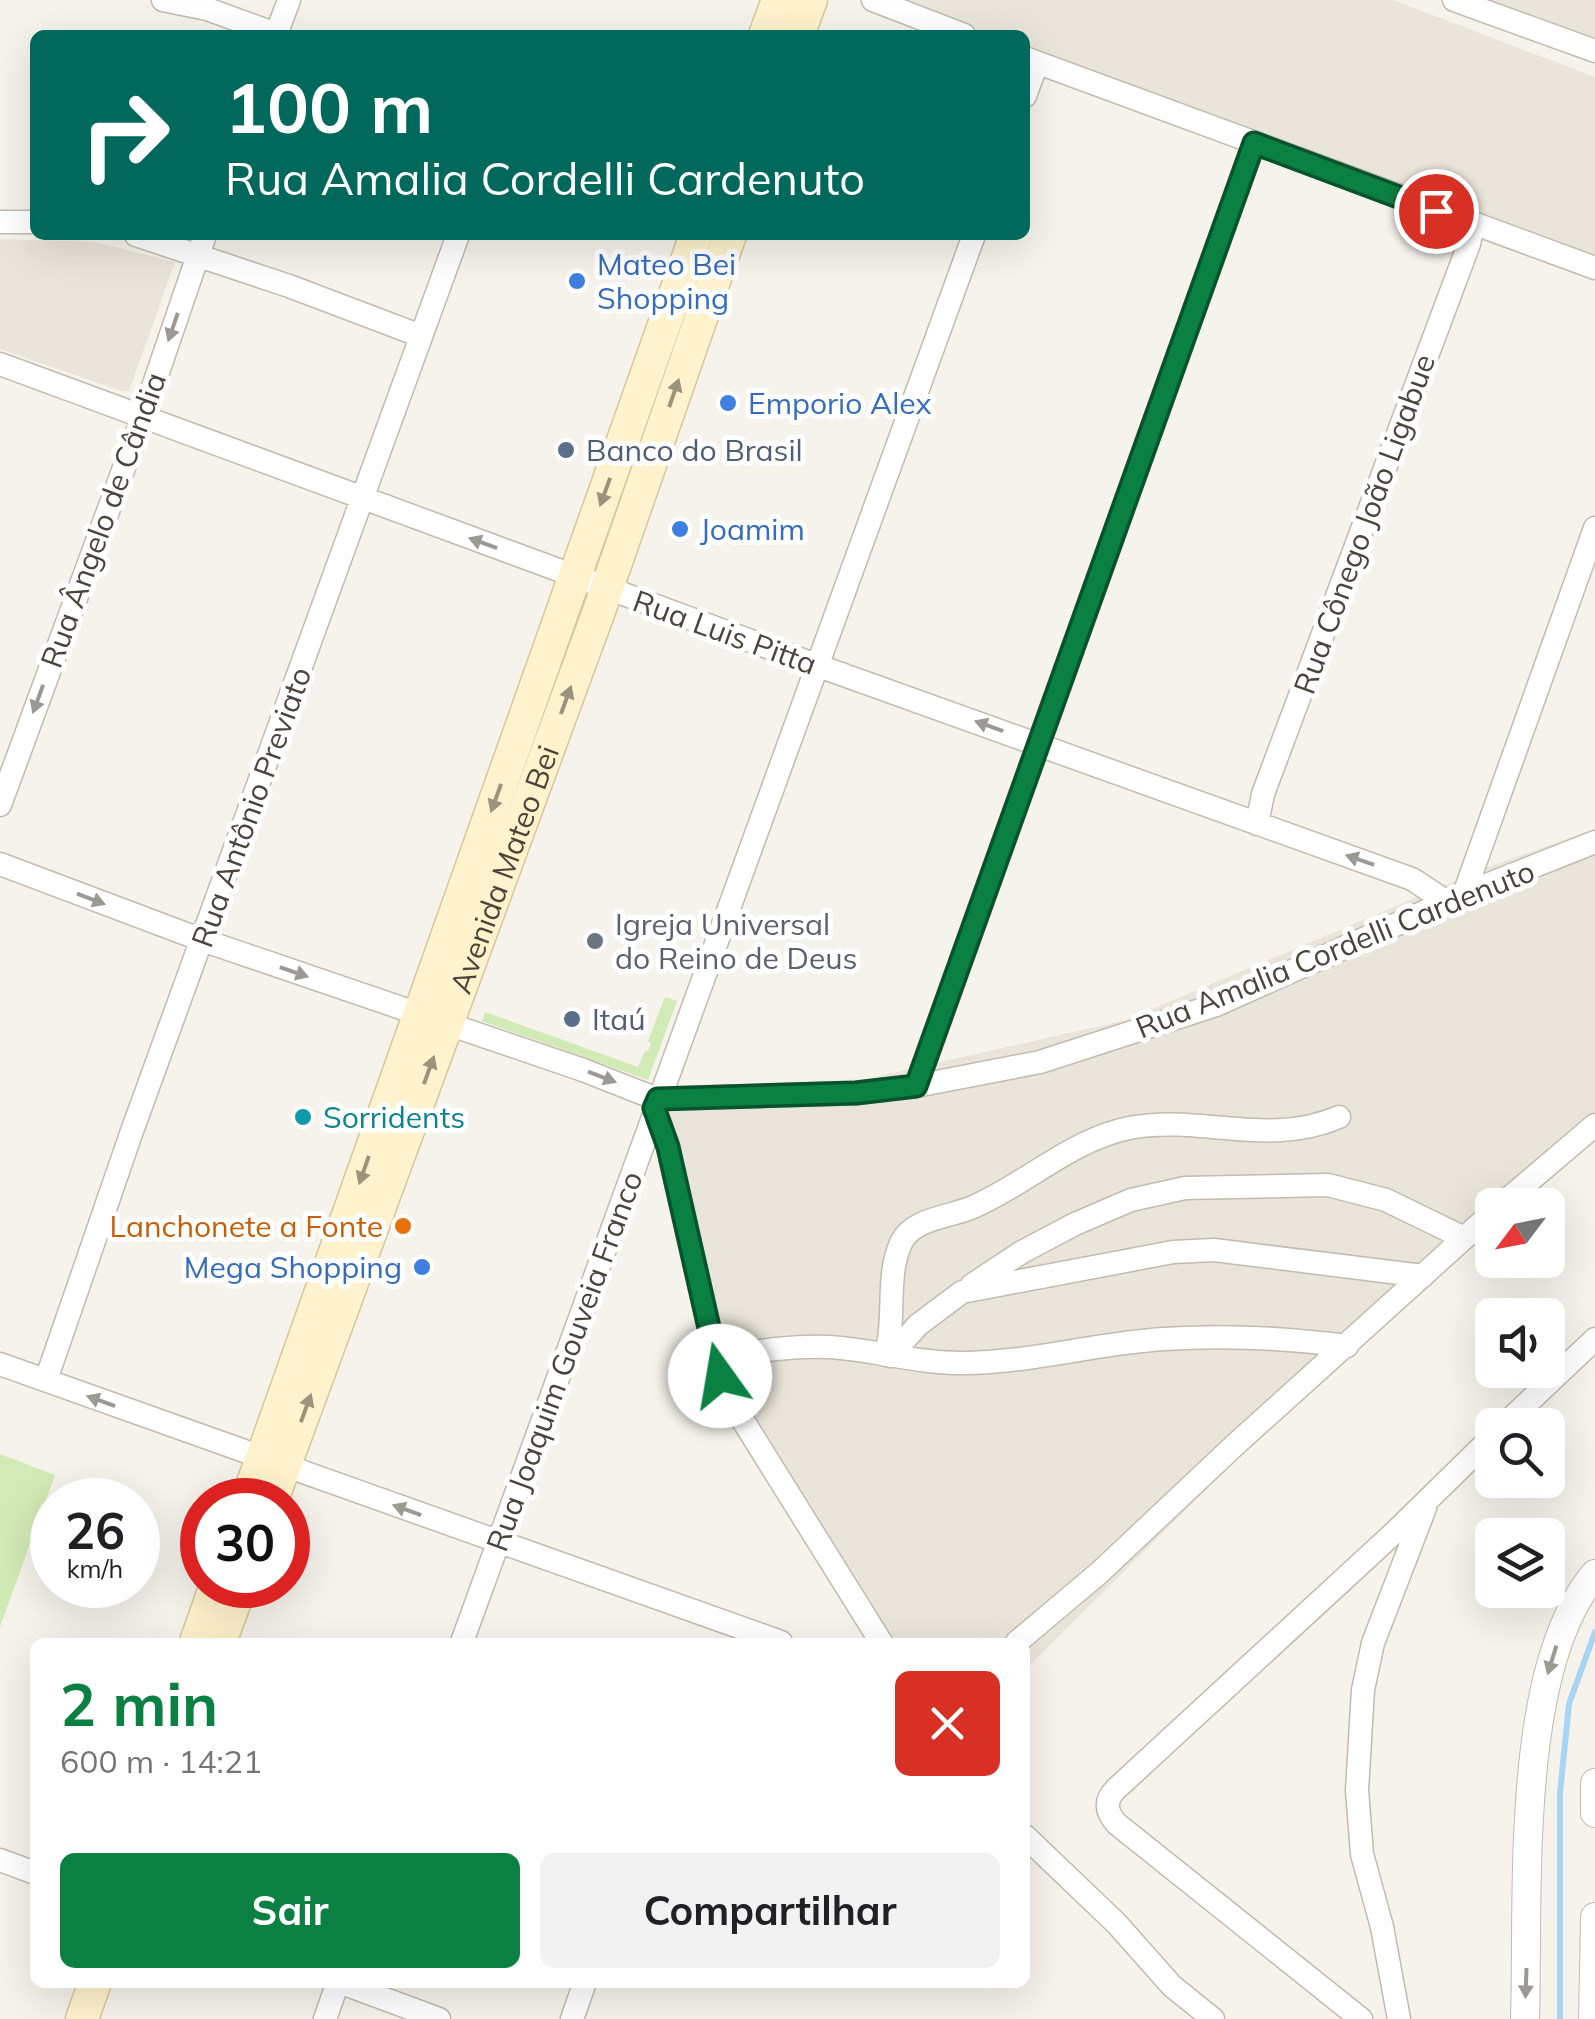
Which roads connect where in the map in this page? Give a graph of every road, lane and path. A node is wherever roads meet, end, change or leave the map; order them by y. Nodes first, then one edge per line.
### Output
1 (162, 0) edge
2 (289, 0) edge
3 (778, 0) edge
4 (810, 0) edge
5 (873, 0) edge
6 (1454, 0) edge
7 (264, 30) edge
8 (279, 30) edge
9 (767, 30) edge
10 (800, 30) edge
11 (951, 30) edge
12 (1595, 52) edge
13 (1031, 61) edge
14 (1254, 143) junction
15 (0, 222) edge
16 (30, 222) edge
17 (1473, 224) junction
18 (168, 240) edge
19 (456, 240) edge
20 (694, 240) edge
21 (728, 240) edge
22 (972, 240) edge
23 (201, 245) edge
24 (1595, 268) edge
25 (420, 336) junction
26 (0, 364) edge
27 (142, 416) junction
28 (362, 498) junction
29 (1595, 528) edge
30 (574, 576) junction
31 (606, 588) junction
32 (816, 665) junction
33 (1038, 744) junction
34 (0, 805) edge
35 (1257, 824) junction
36 (1595, 842) edge
37 (0, 864) edge
38 (1456, 898) junction
39 (202, 940) junction
40 (432, 1021) junction
41 (916, 1086) junction
42 (656, 1104) junction
43 (1339, 1117) dead end
44 (1595, 1125) edge
45 (1522, 1188) edge
46 (1475, 1228) edge
47 (1464, 1238) junction
48 (1423, 1276) junction
49 (962, 1292) junction
50 (1595, 1339) edge
51 (1347, 1346) junction
52 (887, 1356) junction
53 (716, 1358) junction
54 (0, 1364) edge
55 (46, 1380) junction
56 (1522, 1408) edge
57 (1475, 1453) edge
58 (273, 1462) junction
59 (262, 1478) edge
60 (273, 1478) edge
61 (1428, 1500) junction
62 (499, 1544) junction
63 (1595, 1574) edge
64 (208, 1608) edge
65 (233, 1608) edge
66 (717, 1632) edge
67 (197, 1638) edge
68 (221, 1638) edge
69 (464, 1638) edge
70 (756, 1638) edge
71 (879, 1638) edge
72 (1022, 1638) edge
73 (1595, 1783) edge
74 (1595, 1813) edge
75 (1030, 1841) edge
76 (0, 1860) edge
77 (30, 1871) edge
78 (1595, 1918) edge
79 (70, 1988) edge
80 (93, 1988) edge
81 (337, 1988) edge
82 (355, 1988) edge
83 (583, 1988) edge
84 (58, 2019) edge
85 (82, 2019) edge
86 (325, 2019) edge
87 (438, 2019) edge
88 (572, 2019) edge
89 (1213, 2019) edge
90 (1360, 2019) edge
91 (1399, 2019) edge
92 (1526, 2019) edge
93 (1593, 2019) edge

1 - 7 street
2 - 8 street
3 - 9 main road
4 - 10 main road
5 - 11 street
6 - 12 street
13 - 14 street
14 - 17 street
14 - 33 street
15 - 16 street
17 - 24 street
17 - 35 street, Rua Cônego João Ligabue
18 - 23 street
19 - 25 street, Rua Antônio Previato
20 -> 30 main road, Avenida Mateo Bei
31 -> 21 main road, Avenida Mateo Bei
22 - 32 street, Rua Joaquim Gouveia Franco
23 - 25 street
23 -> 27 street, Rua Ângelo de Cândia
25 - 28 street, Rua Antônio Previato
26 - 27 street, Rua Luis Pitta
27 - 28 street, Rua Luis Pitta
27 -> 34 street, Rua Ângelo de Cândia
30 -> 28 street, Rua Luis Pitta
28 - 39 street, Rua Antônio Previato
29 - 38 street
30 - 31 street, Rua Luis Pitta
30 -> 40 main road, Avenida Mateo Bei
31 - 32 street, Rua Luis Pitta
40 -> 31 main road, Avenida Mateo Bei
33 -> 32 street, Rua Luis Pitta
32 - 42 street, Rua Joaquim Gouveia Franco
33 - 35 street, Rua Luis Pitta
33 - 41 street
38 -> 35 street, Rua Luis Pitta
36 - 38 street, Rua Amalia Cordelli Cardenuto
37 -> 39 street
38 - 41 street, Rua Amalia Cordelli Cardenuto
39 -> 40 street
39 - 55 street, Rua Antônio Previato
40 -> 42 street
40 - 58 main road, Avenida Mateo Bei
41 - 42 street, Rua Amalia Cordelli Cardenuto
42 - 53 street
42 - 62 street, Rua Joaquim Gouveia Franco
43 - 52 street
44 - 45 street
46 - 47 street
47 - 48 street
47 - 49 street
48 - 49 street
48 - 51 street
49 - 52 street
50 - 56 street
51 - 52 street
51 - 72 street
52 - 53 street
53 - 71 street
54 - 55 street
58 -> 55 street
57 - 61 street
58 - 59 main road, Avenida Mateo Bei
58 - 60 main road, Avenida Mateo Bei
62 -> 58 street
61 - 90 street
61 - 91 street
62 - 66 street
62 - 69 street, Rua Joaquim Gouveia Franco
63 -> 92 street
64 - 67 main road
65 - 68 main road
66 - 70 street
73 - 74 street
75 - 89 street
76 - 77 street
78 - 93 street
79 - 84 main road
80 - 85 main road
81 - 86 street
82 - 87 street
83 - 88 street

